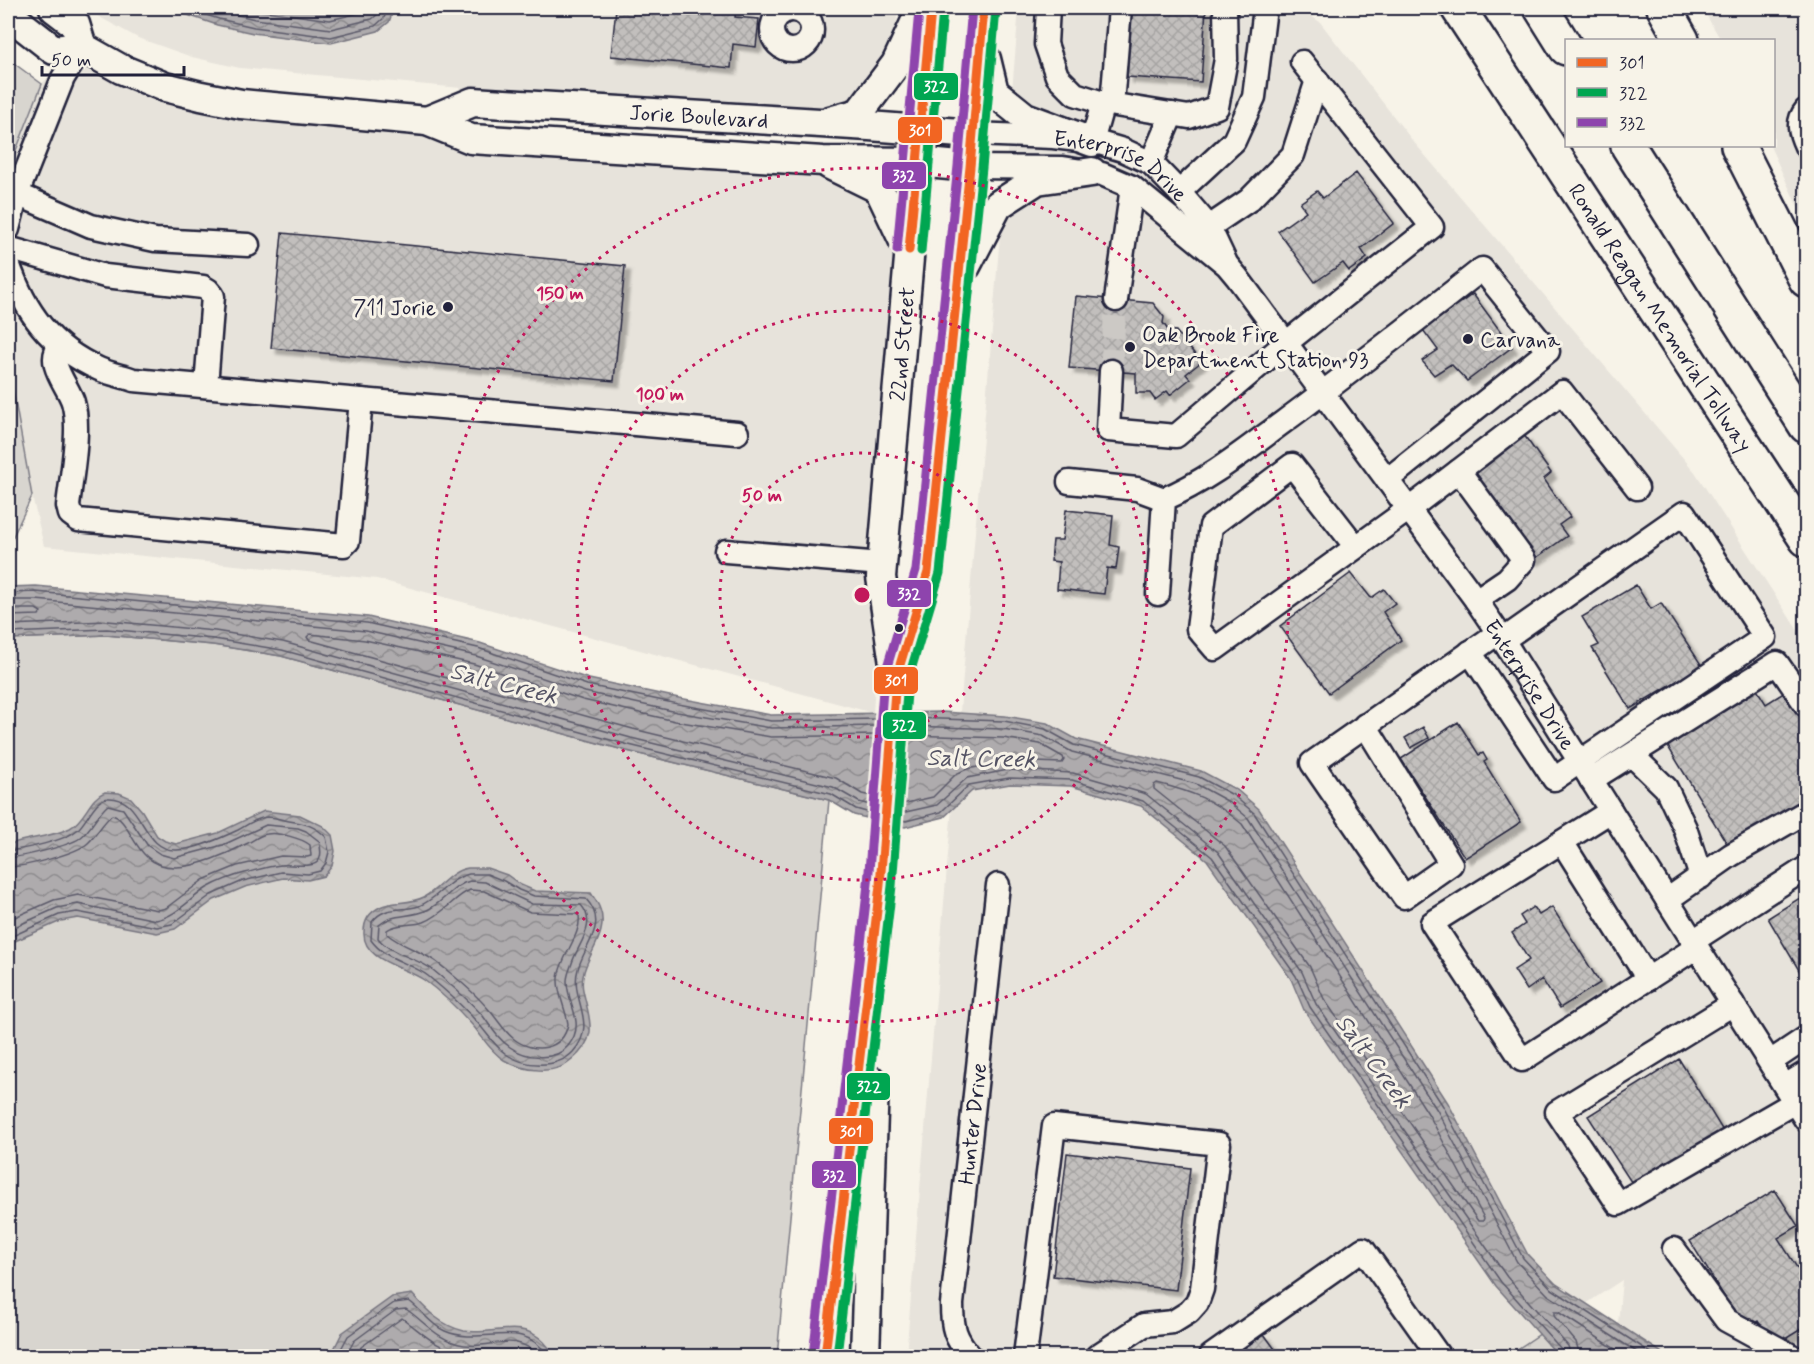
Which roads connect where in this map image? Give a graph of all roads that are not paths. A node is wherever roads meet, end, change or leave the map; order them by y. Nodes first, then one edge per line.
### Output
1 (54, 8) edge
2 (922, 8) edge
3 (931, 8) edge
4 (984, 8) edge
5 (1048, 8) edge
6 (1120, 8) edge
7 (1226, 8) edge
8 (1265, 8) edge
9 (1458, 8) edge
10 (1541, 8) edge
11 (1664, 8) edge
12 (8, 14) edge
13 (981, 38) junction
14 (1681, 39) edge
15 (1565, 46) edge
16 (82, 47) junction
17 (1302, 62) dead end
18 (1317, 80) junction
19 (1107, 104) junction
20 (1806, 110) edge
21 (1172, 114) junction
22 (427, 121) junction
23 (824, 123) junction
24 (919, 130) junction
25 (974, 134) junction
26 (1092, 141) junction
27 (1806, 146) edge
28 (1629, 147) edge
29 (1739, 147) edge
30 (823, 161) junction
31 (917, 162) junction
32 (1150, 163) junction
33 (970, 167) junction
34 (1092, 172) junction
35 (1132, 187) junction
36 (1179, 192) junction
37 (17, 194) junction
38 (1209, 227) junction
39 (8, 229) edge
40 (248, 245) dead end
41 (8, 248) edge
42 (909, 252) junction
43 (8, 263) edge
44 (1227, 265) junction
45 (959, 278) junction
46 (1806, 280) edge
47 (1116, 300) tunnel mouth
48 (1286, 343) junction
49 (60, 346) junction
50 (1111, 371) tunnel mouth
51 (206, 386) junction
52 (1323, 393) junction
53 (361, 400) junction
54 (1806, 426) edge
55 (737, 434) dead end
56 (1459, 471) junction
57 (1387, 480) junction
58 (1069, 482) dead end
59 (1637, 488) dead end
60 (1164, 500) junction
61 (1409, 509) junction
62 (1806, 539) edge
63 (1356, 547) junction
64 (726, 550) dead end
65 (882, 564) junction
66 (1158, 594) dead end
67 (1476, 600) junction
68 (1500, 637) junction
69 (1470, 652) junction
70 (897, 678) junction
71 (1806, 705) edge
72 (1365, 725) junction
73 (1632, 755) junction
74 (1586, 771) junction
75 (1611, 811) junction
76 (1806, 812) edge
77 (1562, 842) junction
78 (1806, 868) edge
79 (1701, 877) junction
80 (880, 885) junction
81 (998, 885) dead end
82 (1667, 900) junction
83 (1695, 944) junction
84 (1648, 979) junction
85 (1733, 1004) junction
86 (1806, 1038) edge
87 (1770, 1062) junction
88 (1806, 1073) edge
89 (1796, 1103) edge
90 (1674, 1249) dead end
91 (825, 1356) edge
92 (865, 1356) edge
93 (970, 1356) edge
94 (1025, 1356) edge
95 (1097, 1356) edge
96 (1211, 1356) edge
97 (1439, 1356) edge
98 (1792, 1356) edge

1 - 16 main road
2 - 23 main road
3 - 24 main road, 22nd Street
4 - 13 main road, 22nd Street
5 - 19 street
6 - 19 street
7 - 21 street
8 - 36 street
9 - 62 highway, Ronald Reagan Memorial Tollway
10 - 15 highway
11 - 14 highway
12 - 16 main road
13 - 25 main road, 22nd Street
13 - 26 main road
16 - 22 main road, Jorie Boulevard
16 - 37 street
17 - 18 street
18 - 38 street
18 - 48 street
19 - 21 street
19 - 26 street
20 - 27 street
21 - 32 street
22 - 23 main road, Jorie Boulevard
22 - 30 main road, Jorie Boulevard
23 - 24 main road, Jorie Boulevard
24 - 25 main road, Jorie Boulevard
24 - 31 main road, 22nd Street
25 - 26 street, Enterprise Drive
25 - 33 main road, 22nd Street
26 - 32 street, Enterprise Drive
28 - 54 highway
29 - 46 highway
30 - 31 main road, Jorie Boulevard
30 - 42 main road
31 - 33 main road, Jorie Boulevard
31 - 42 main road, 22nd Street
32 - 36 street, Enterprise Drive
33 - 34 street, Enterprise Drive
33 - 45 main road, 22nd Street
34 - 35 street, Enterprise Drive
34 - 45 main road
35 - 44 street, Enterprise Drive
35 - 47 street
36 - 38 street, Enterprise Drive
37 - 39 street
37 - 40 street
38 - 44 street, Enterprise Drive
41 - 51 street
42 - 65 main road, 22nd Street
43 - 49 street
44 - 48 street, Enterprise Drive
45 - 70 main road, 22nd Street
48 - 50 street
48 - 52 street, Enterprise Drive
49 - 51 street
49 - 53 street
51 - 53 street
52 - 57 street, Enterprise Drive
52 - 57 street
52 - 60 street
53 - 55 street
56 - 59 street
56 - 61 street
56 - 67 street
57 - 61 street, Enterprise Drive
58 - 60 street
60 - 66 street
61 - 63 street
61 - 67 street, Enterprise Drive
63 - 63 street
64 - 65 street
65 - 70 main road, 22nd Street
67 - 68 street, Enterprise Drive
68 - 69 street
68 - 74 street, Enterprise Drive
68 - 74 street
69 - 72 street
69 - 74 street
70 - 80 main road, 22nd Street
71 - 73 street
72 - 72 street
73 - 74 street
73 - 79 street
74 - 75 street, Enterprise Drive
75 - 77 street
75 - 82 street, Enterprise Drive
76 - 79 street
77 - 84 street
77 - 84 street
78 - 83 street
79 - 82 street
80 - 91 main road, 22nd Street
80 - 92 main road, 22nd Street
81 - 93 street, Hunter Drive
82 - 83 street, Enterprise Drive
83 - 84 street
83 - 85 street, Enterprise Drive
85 - 87 street, Enterprise Drive
85 - 89 street
86 - 87 street
87 - 89 street, Enterprise Drive
88 - 89 street
90 - 98 street
94 - 95 street
96 - 97 street

